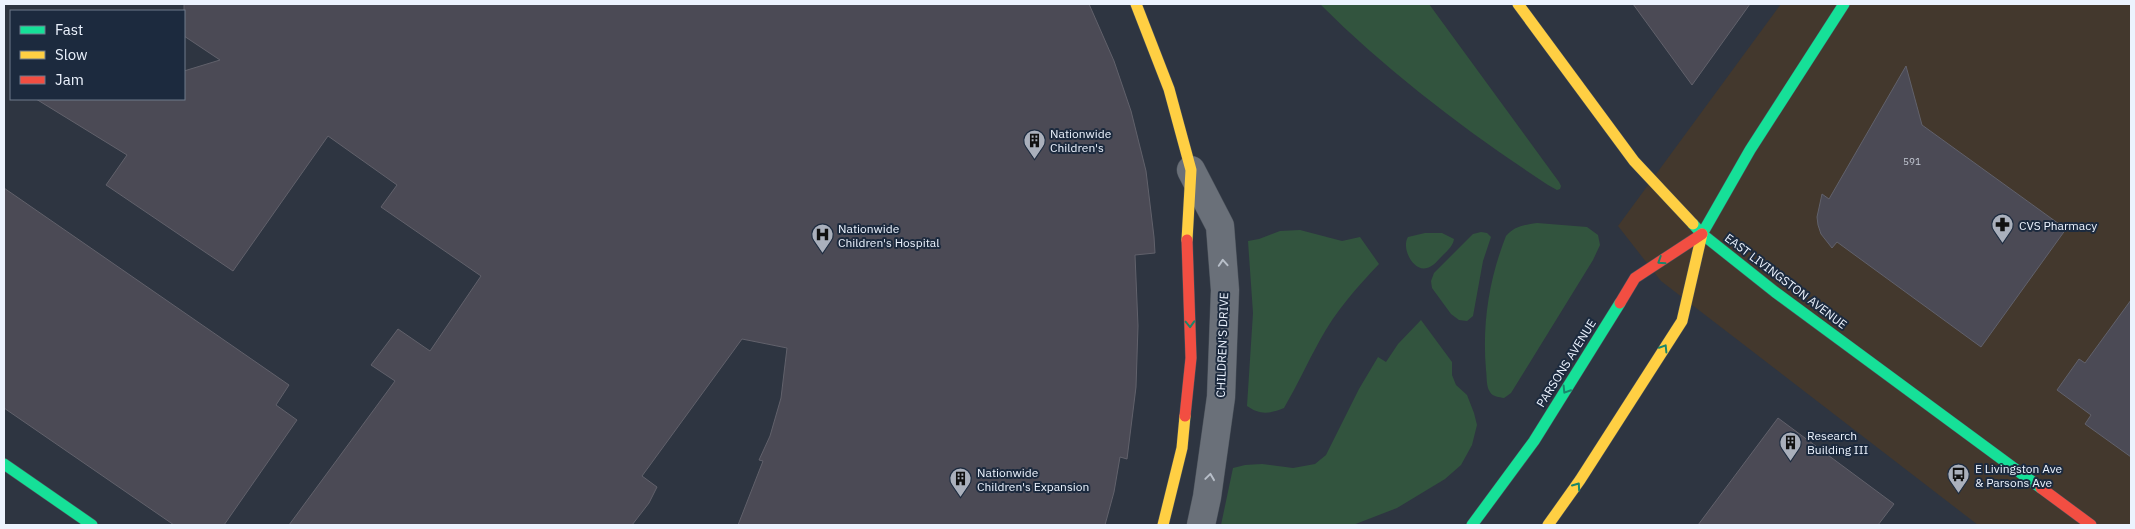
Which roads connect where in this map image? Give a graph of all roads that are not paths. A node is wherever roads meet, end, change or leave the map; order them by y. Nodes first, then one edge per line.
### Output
1 (1136, 4) edge
2 (1518, 4) edge
3 (1844, 4) edge
4 (1191, 170) junction
5 (1702, 234) junction
6 (4, 464) edge
7 (92, 525) edge
8 (1163, 525) edge
9 (1201, 525) edge
10 (1472, 525) edge
11 (1548, 525) edge
12 (2091, 525) edge

1 - 4 street, CHILDREN'S DRIVE
2 - 5 street, EAST LIVINGSTON AVENUE
3 - 5 street, PARSONS AVENUE
4 -> 8 street, CHILDREN'S DRIVE
9 -> 4 street, CHILDREN'S DRIVE
5 -> 10 street, PARSONS AVENUE
11 -> 5 street, PARSONS AVENUE
5 - 12 street, EAST LIVINGSTON AVENUE
6 - 7 street

